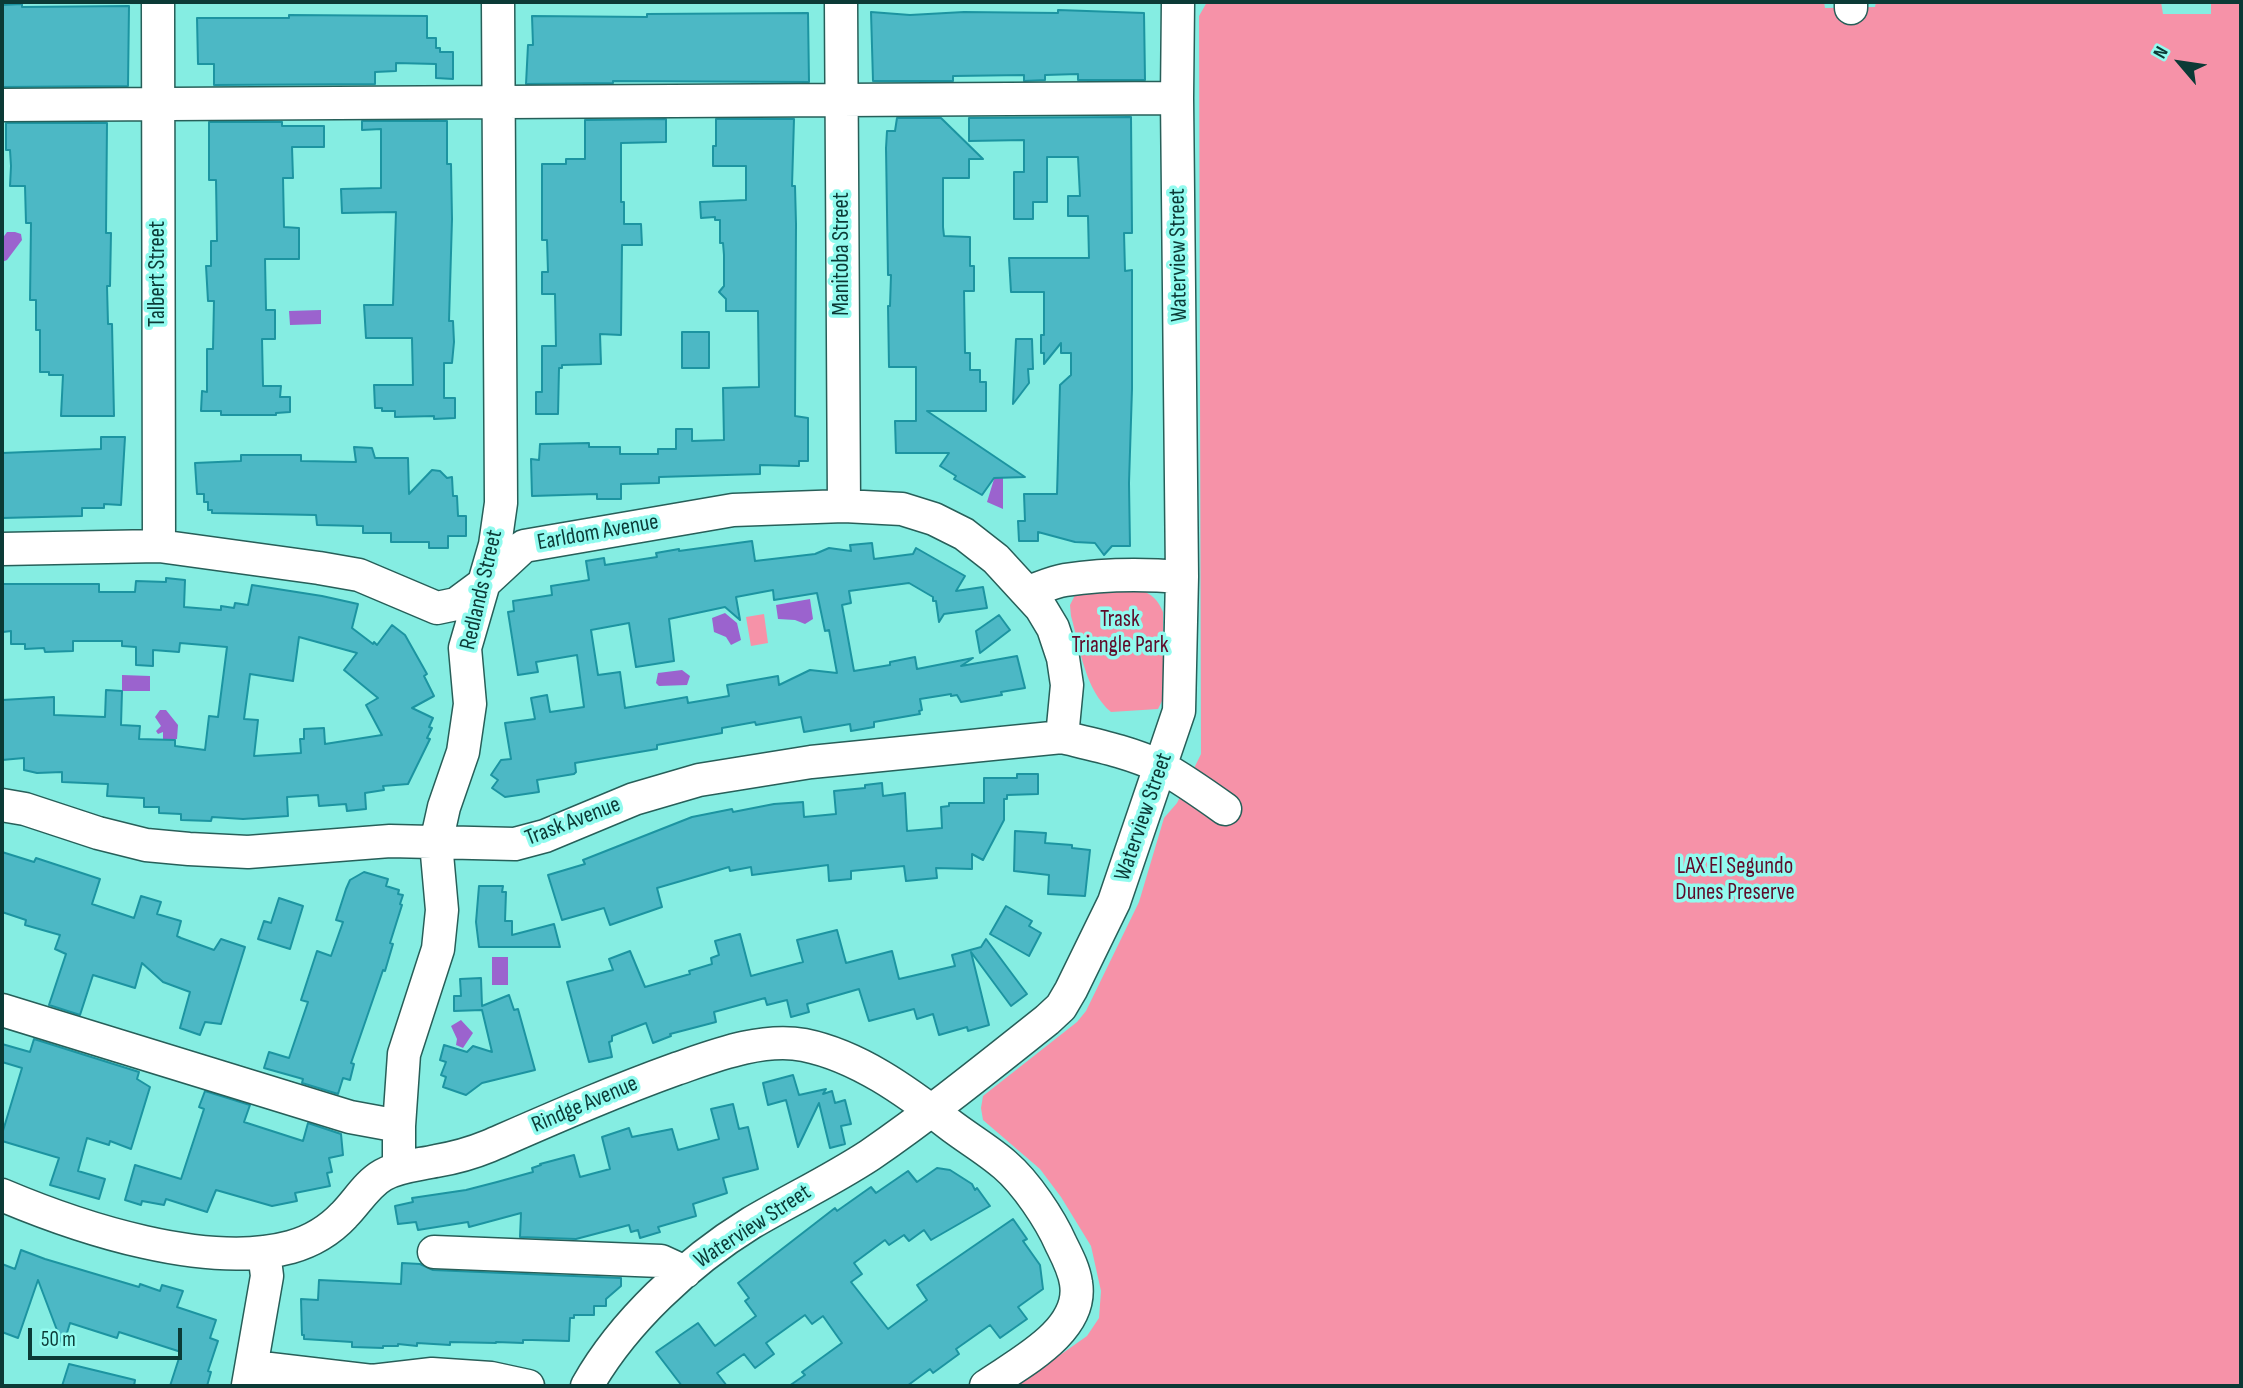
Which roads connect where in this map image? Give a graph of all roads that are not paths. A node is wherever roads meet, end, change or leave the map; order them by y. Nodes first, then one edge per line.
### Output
1 (158, 2) edge
2 (498, 2) edge
3 (841, 2) edge
4 (1178, 2) edge
5 (1177, 98) junction
6 (841, 100) junction
7 (498, 101) junction
8 (158, 104) junction
9 (2, 105) edge
10 (844, 506) junction
11 (159, 546) junction
12 (2, 549) edge
13 (1182, 578) junction
14 (483, 584) junction
15 (1028, 592) junction
16 (1062, 737) junction
17 (1161, 767) junction
18 (2, 806) edge
19 (1224, 809) dead end
20 (436, 843) junction
21 (2, 1010) edge
22 (930, 1110) junction
23 (399, 1126) junction
24 (399, 1168) junction
25 (2, 1195) edge
26 (264, 1252) junction
27 (434, 1252) dead end
28 (685, 1272) junction
29 (251, 1376) edge
30 (528, 1386) edge
31 (587, 1386) edge
32 (986, 1386) edge

1 - 8 street, Talbert Street
2 - 7 street, Redlands Street
3 - 6 street, Manitoba Street
4 - 5 street, Waterview Street
5 - 6 street
5 - 13 street, Waterview Street
6 - 7 street
6 - 10 street, Manitoba Street
7 - 8 street
7 - 14 street, Redlands Street
8 - 9 street
8 - 11 street, Talbert Street
10 - 14 street, Earldom Avenue
10 - 15 street, Earldom Avenue
11 - 12 street, Earldom Avenue
11 - 14 street, Earldom Avenue
13 - 15 street
13 - 17 street, Waterview Street
14 - 20 street, Redlands Street
15 - 16 street, Earldom Avenue
16 - 17 street
16 - 20 street, Trask Avenue
17 - 19 street
17 - 22 street, Waterview Street
18 - 20 street, Trask Avenue
20 - 23 street, Redlands Street
21 - 23 street
22 - 24 street, Rindge Avenue
22 - 28 street, Waterview Street
22 - 32 street, Rindge Avenue
23 - 24 street, Redlands Street
24 - 26 street, Rindge Avenue
25 - 26 street, Rindge Avenue
26 - 29 street
27 - 28 street
28 - 31 street, Waterview Street
29 - 30 street

